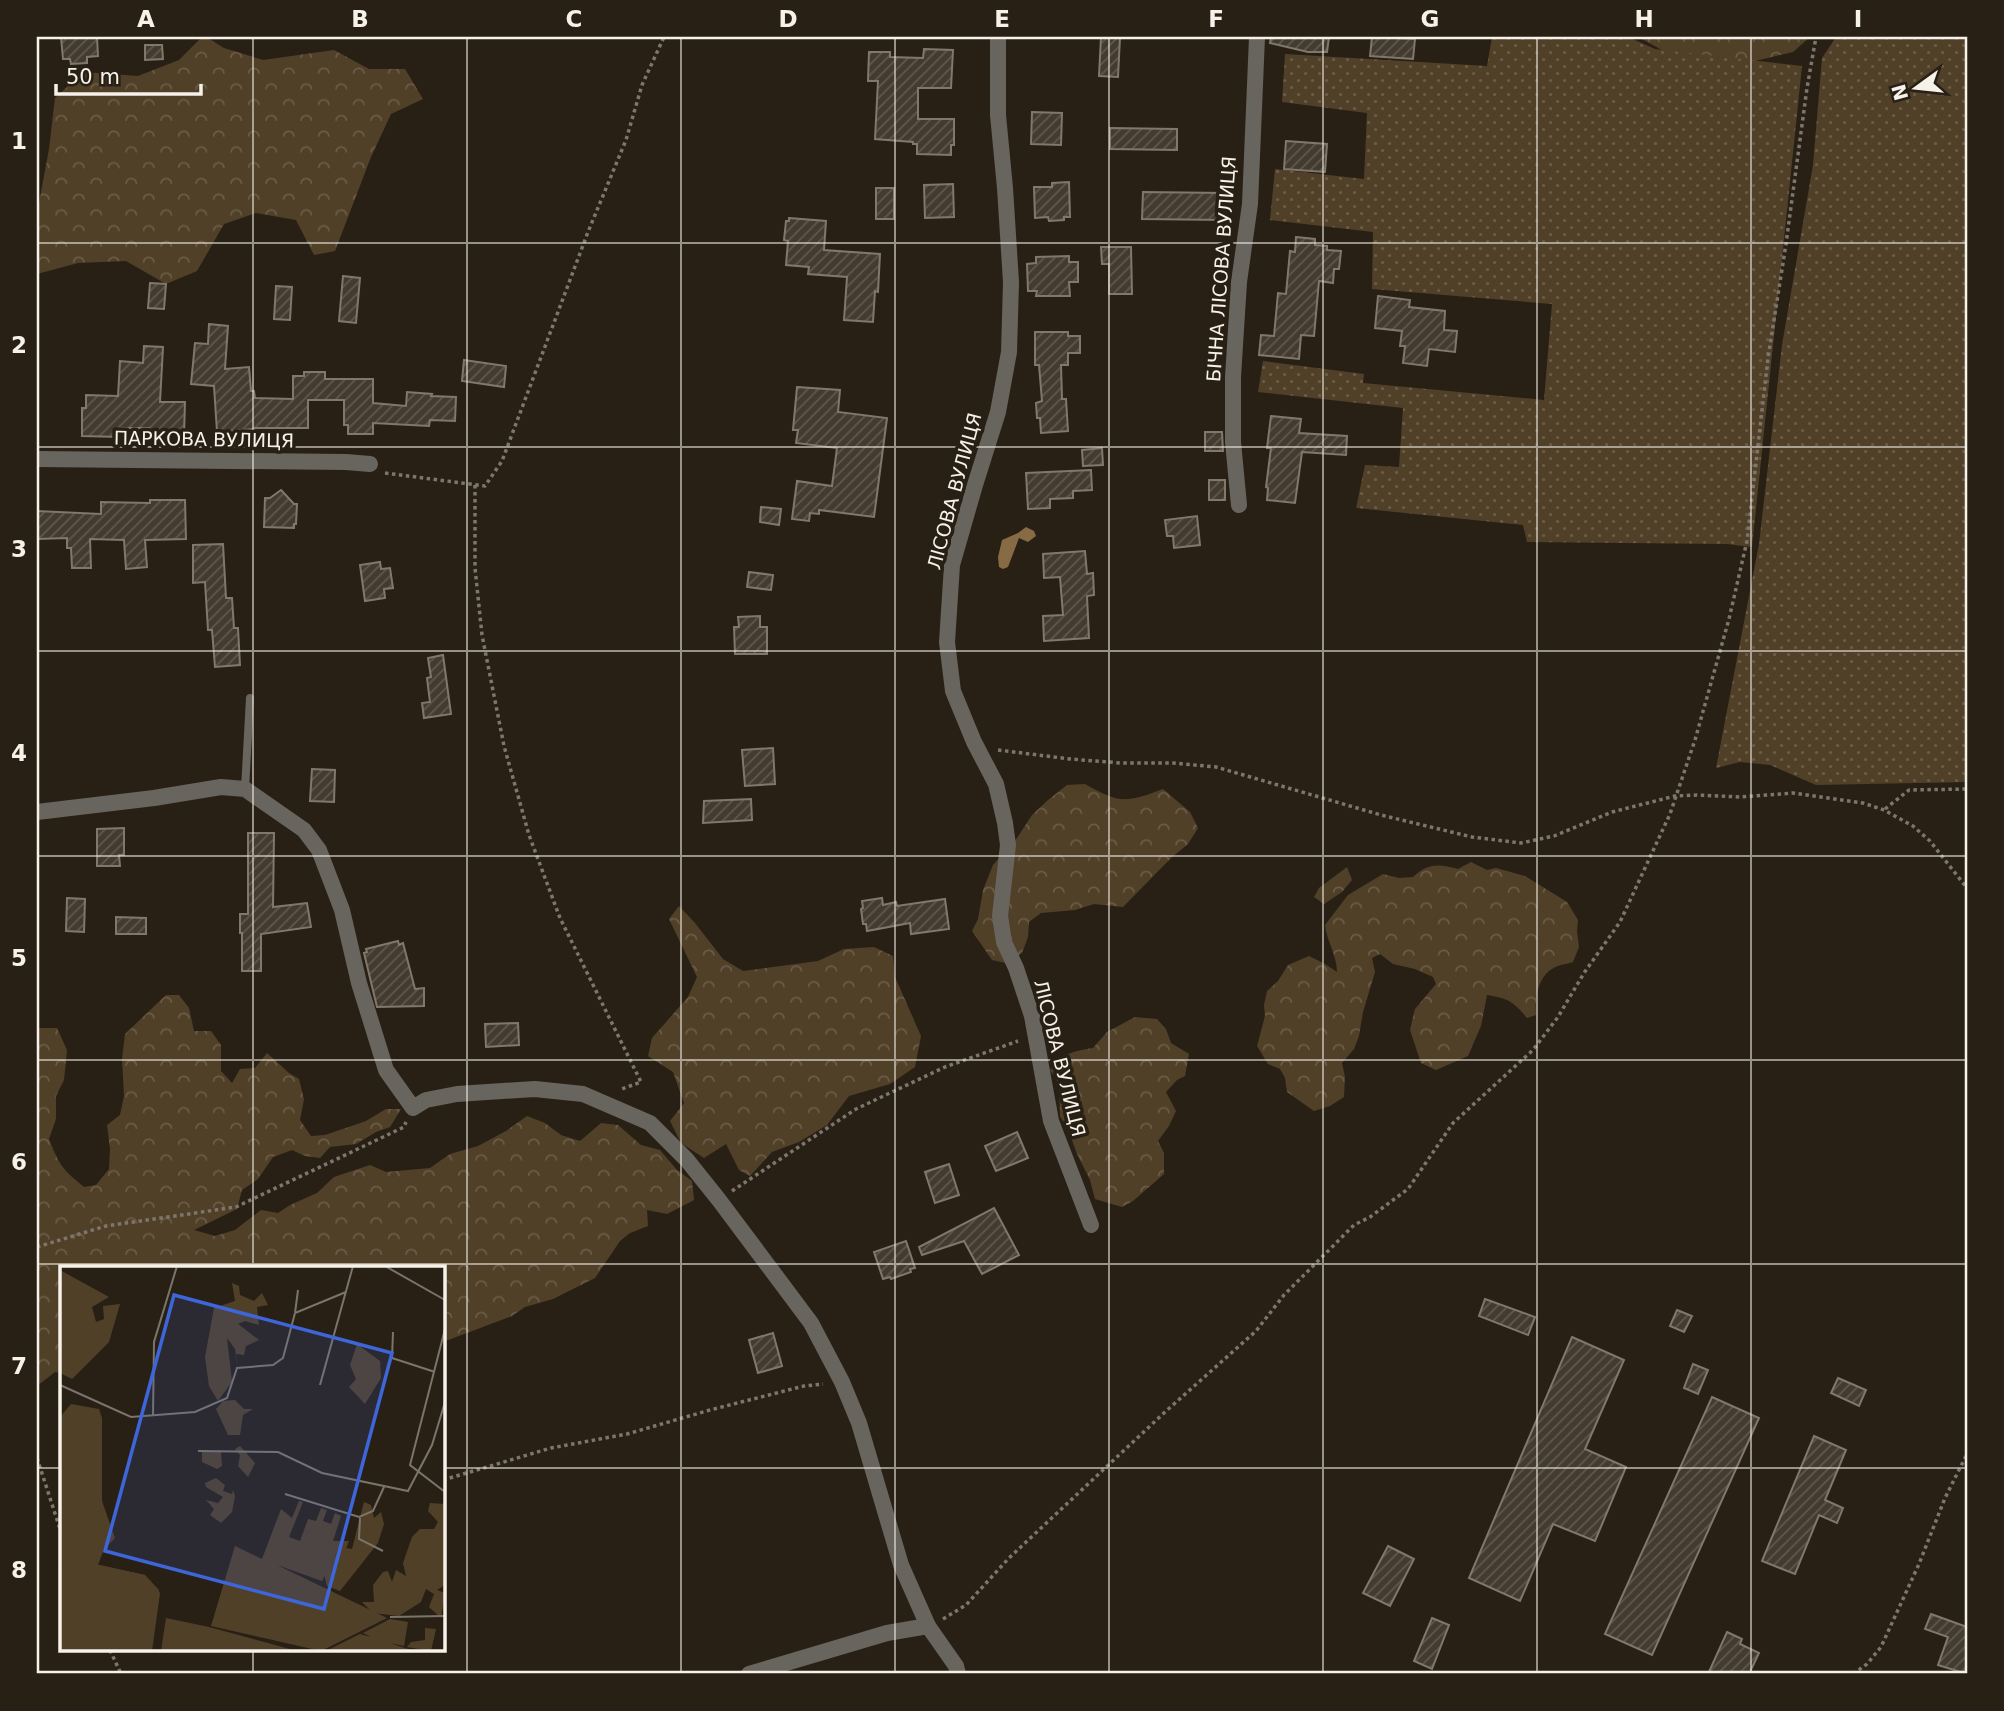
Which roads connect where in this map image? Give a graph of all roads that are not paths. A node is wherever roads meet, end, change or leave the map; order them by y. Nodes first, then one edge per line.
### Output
1 (998, 37) edge
2 (1257, 37) edge
3 (37, 459) edge
4 (370, 464) road end
5 (1239, 505) dead end
6 (250, 698) dead end
7 (245, 789) junction
8 (37, 812) edge
9 (1091, 1225) dead end
10 (928, 1626) junction
11 (749, 1674) edge
12 (958, 1674) edge

1 - 9 street, ЛІСОВА ВУЛИЦЯ
2 - 5 street, БІЧНА ЛІСОВА ВУЛИЦЯ
3 - 4 street, ПАРКОВА ВУЛИЦЯ
6 - 7 lane
7 - 8 street
7 - 10 street
10 - 11 street
10 - 12 street

